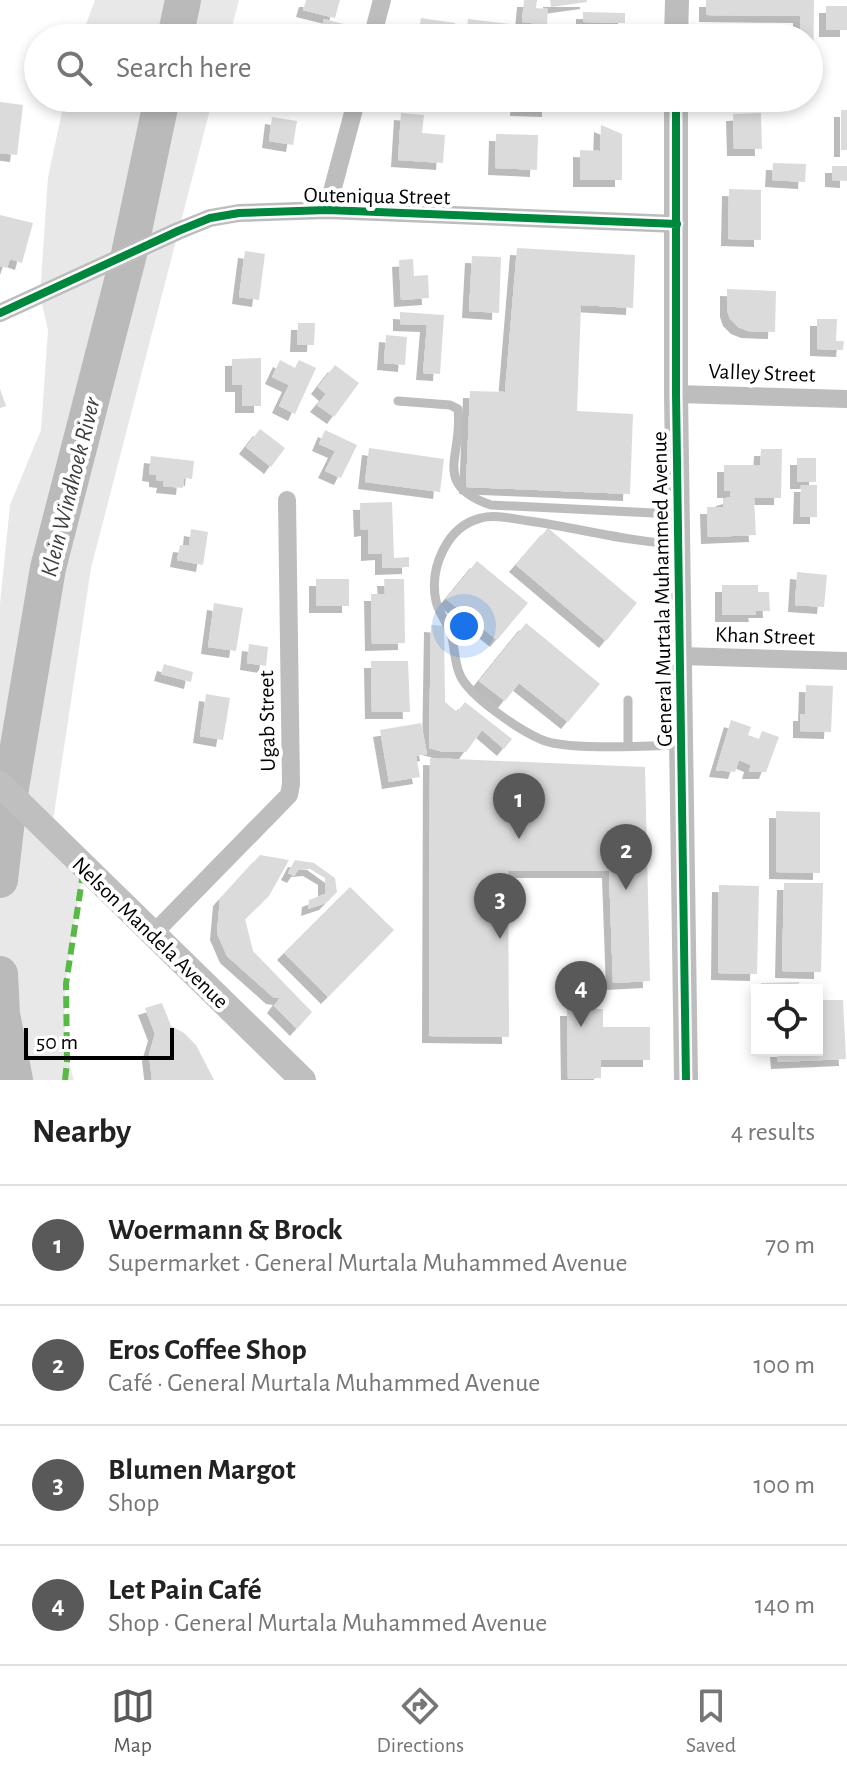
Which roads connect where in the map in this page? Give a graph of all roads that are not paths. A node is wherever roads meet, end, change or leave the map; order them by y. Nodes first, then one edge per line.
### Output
1 (382, 0) edge
2 (677, 0) edge
3 (376, 24) edge
4 (676, 24) edge
5 (353, 112) edge
6 (676, 112) edge
7 (327, 210) junction
8 (677, 224) junction
9 (0, 313) edge
10 (676, 394) junction
11 (847, 399) edge
12 (398, 401) dead end
13 (287, 500) dead end
14 (678, 514) junction
15 (679, 544) junction
16 (681, 656) junction
17 (847, 661) edge
18 (628, 700) dead end
19 (628, 745) junction
20 (682, 745) junction
21 (0, 784) edge
22 (153, 934) junction
23 (303, 1080) edge
24 (686, 1080) edge

1 - 3 street
2 - 4 street
5 - 7 street
6 - 8 street, General Murtala Muhammed Avenue
7 - 8 street, Outeniqua Street
7 - 9 street, Outeniqua Street
8 - 10 street, General Murtala Muhammed Avenue
10 - 11 street, Valley Street
10 - 14 street, General Murtala Muhammed Avenue
12 - 14 lane
13 - 22 street, Ugab Street
14 - 15 street, General Murtala Muhammed Avenue
15 - 16 street, General Murtala Muhammed Avenue
15 - 19 lane
16 - 17 street, Khan Street
16 - 20 street, General Murtala Muhammed Avenue
18 - 19 lane
19 - 20 lane
20 - 24 street, General Murtala Muhammed Avenue
21 - 22 main road, Nelson Mandela Avenue
22 - 23 main road, Nelson Mandela Avenue

